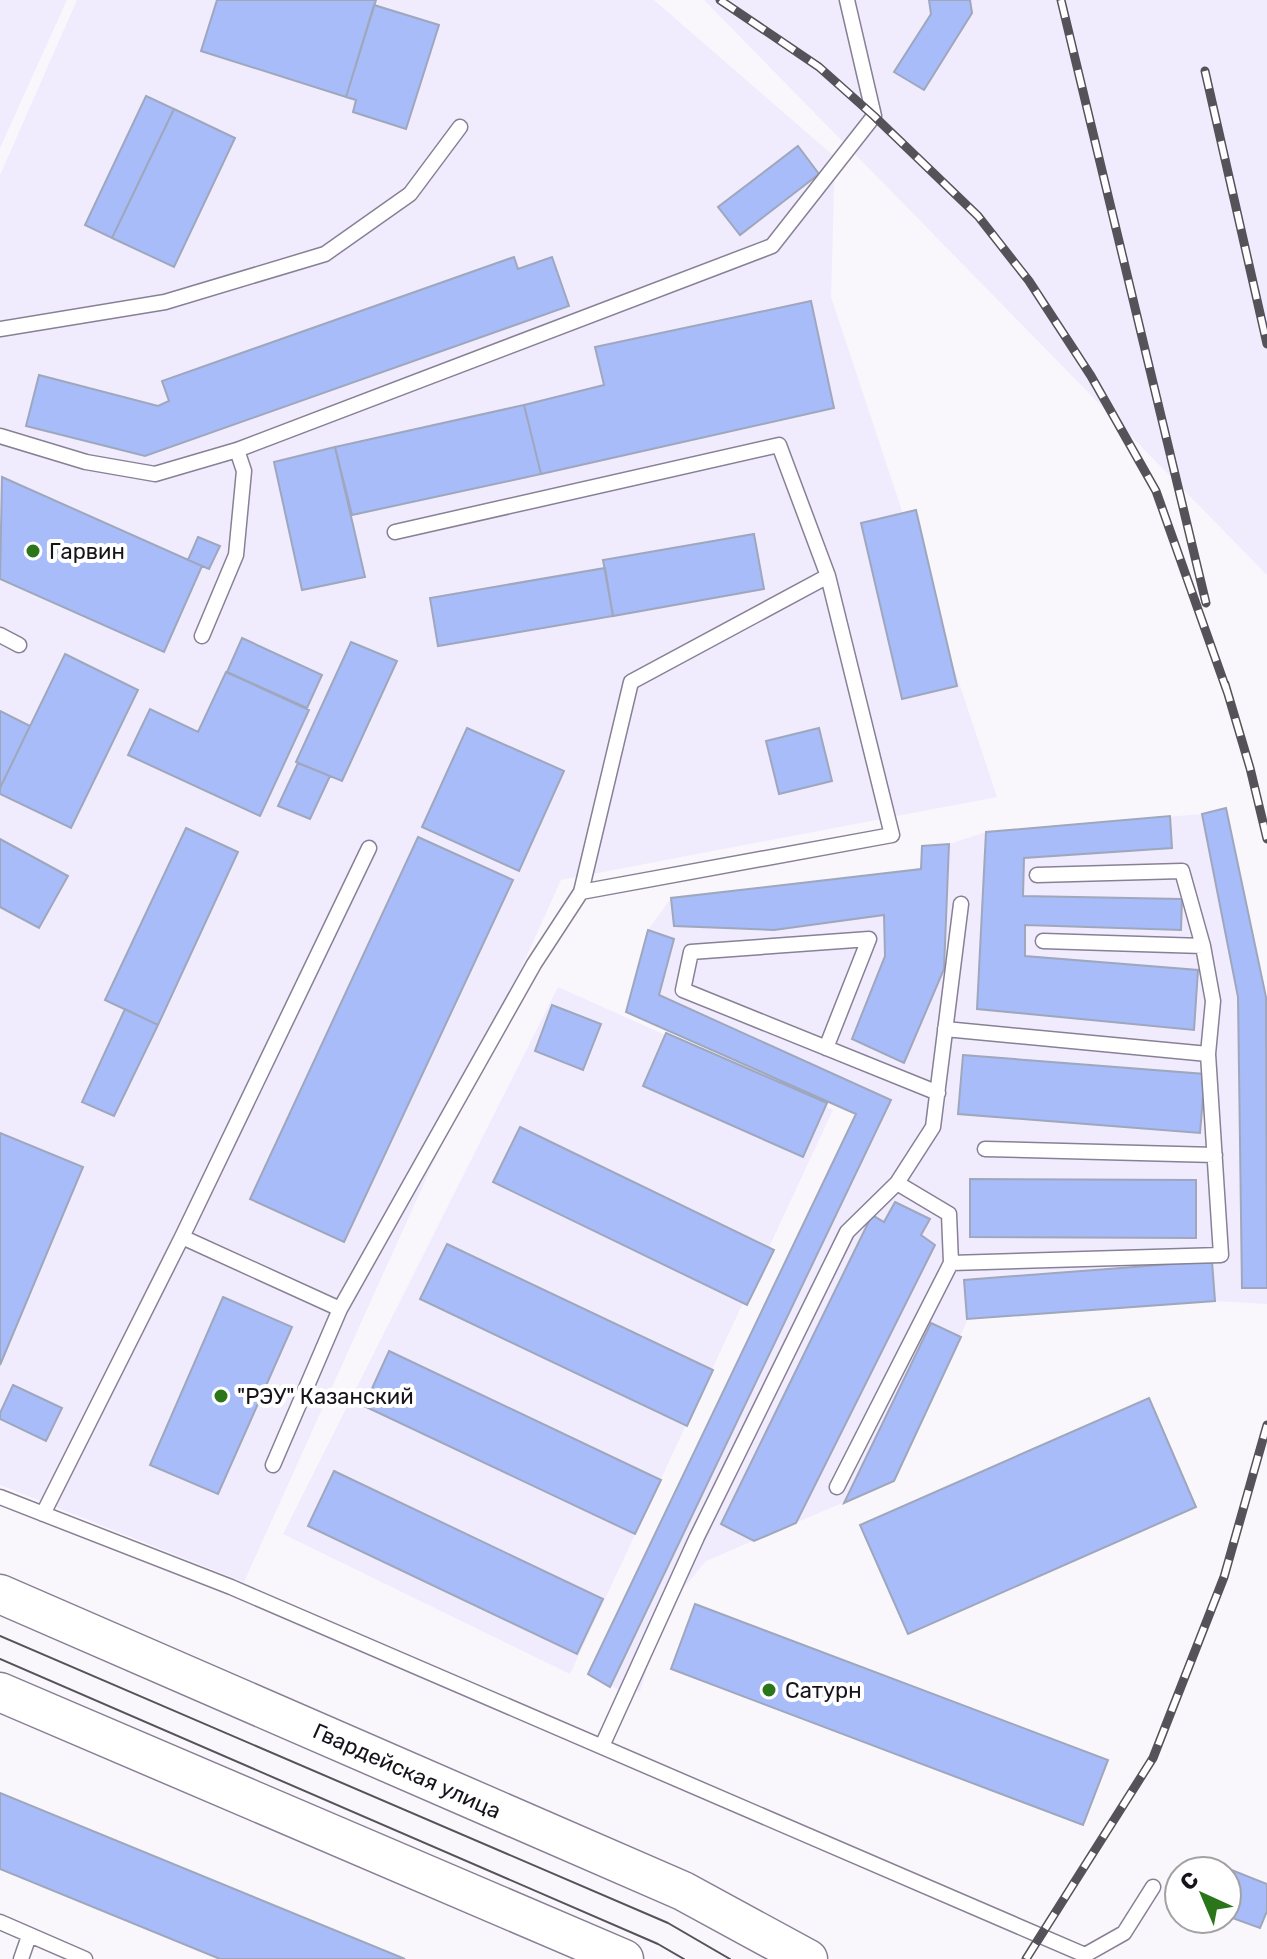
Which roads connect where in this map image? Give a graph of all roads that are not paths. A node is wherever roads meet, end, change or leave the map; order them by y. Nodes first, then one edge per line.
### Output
1 (847, 0) edge
2 (460, 127) dead end
3 (0, 329) edge
4 (0, 436) edge
5 (237, 450) junction
6 (395, 532) dead end
7 (828, 576) junction
8 (0, 635) edge
9 (202, 636) dead end
10 (19, 645) dead end
11 (369, 848) dead end
12 (1037, 875) dead end
13 (581, 892) junction
14 (961, 904) dead end
15 (1043, 941) dead end
16 (1203, 946) junction
17 (945, 1029) junction
18 (826, 1048) junction
19 (1208, 1054) junction
20 (938, 1093) junction
21 (985, 1149) dead end
22 (1215, 1155) junction
23 (897, 1183) junction
24 (182, 1237) junction
25 (951, 1263) junction
26 (340, 1309) junction
27 (273, 1465) dead end
28 (837, 1487) dead end
29 (0, 1497) edge
30 (43, 1514) junction
31 (0, 1594) edge
32 (0, 1692) edge
33 (602, 1746) junction
34 (1153, 1887) dead end
35 (0, 1922) edge
36 (29, 1936) junction
37 (21, 1959) edge
38 (85, 1959) edge
39 (624, 1959) edge
40 (808, 1959) edge

1 - 5 lane
2 - 3 lane
4 - 5 lane
5 - 9 lane
6 - 7 lane
7 - 13 lane
7 - 13 lane
8 - 10 lane
11 - 24 lane
12 - 16 lane
13 - 26 lane
14 - 17 lane
15 - 16 lane
16 - 19 lane
17 - 19 lane
17 - 20 lane
18 - 18 lane
18 - 20 lane
19 - 22 lane
20 - 23 lane
21 - 22 lane
22 - 25 lane
23 - 25 lane
23 - 33 lane
24 - 26 lane
24 - 30 lane
25 - 28 lane
26 - 27 lane
29 - 30 lane
30 - 33 lane
31 - 40 main road, Гвардейская улица
32 - 39 main road
33 - 34 lane
35 - 36 lane
36 - 37 lane
36 - 38 lane

